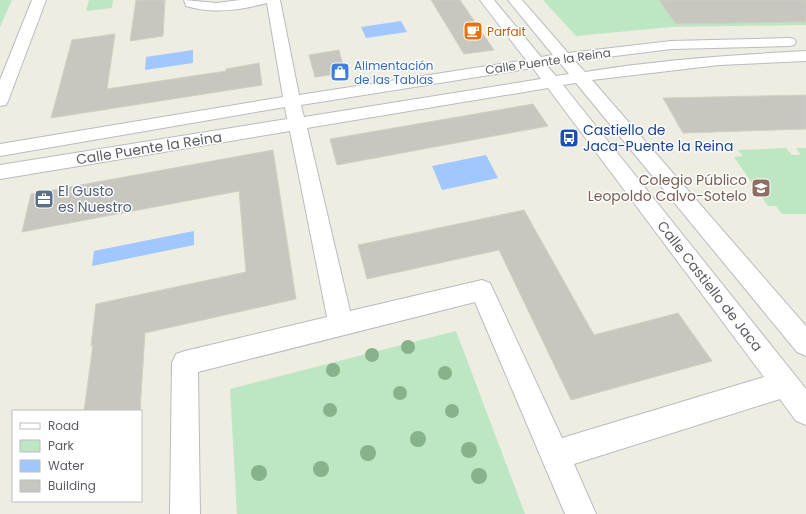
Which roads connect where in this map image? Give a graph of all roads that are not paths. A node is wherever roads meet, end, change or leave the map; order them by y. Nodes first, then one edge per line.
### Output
1 (39, 0) edge
2 (191, 0) edge
3 (263, 0) edge
4 (273, 0) edge
5 (487, 0) edge
6 (515, 0) edge
7 (806, 42) edge
8 (806, 56) edge
9 (564, 58) junction
10 (535, 62) junction
11 (580, 77) junction
12 (550, 82) junction
13 (0, 101) edge
14 (292, 101) junction
15 (298, 124) junction
16 (0, 150) edge
17 (0, 172) edge
18 (340, 324) junction
19 (806, 344) edge
20 (785, 384) junction
21 (806, 411) edge
22 (555, 455) junction
23 (185, 514) edge
24 (580, 514) edge

1 - 13 street
2 - 3 street
4 - 14 street
5 - 10 street, Calle Castiello de Jaca
6 - 9 street
7 - 9 street, Calle Puente la Reina
8 - 11 street, Calle Puente la Reina
9 - 10 street, Calle Puente la Reina
9 - 11 street
10 - 12 street, Calle Castiello de Jaca
10 - 14 street, Calle Puente la Reina
11 - 12 street, Calle Puente la Reina
11 - 19 street
12 - 15 street, Calle Puente la Reina
12 - 20 street, Calle Castiello de Jaca
14 - 15 street
14 - 16 street, Calle Puente la Reina
15 - 17 street, Calle Puente la Reina
15 - 18 street
18 - 22 street
18 - 23 street
20 - 21 street, Calle Castiello de Jaca
20 - 22 street
22 - 24 street

